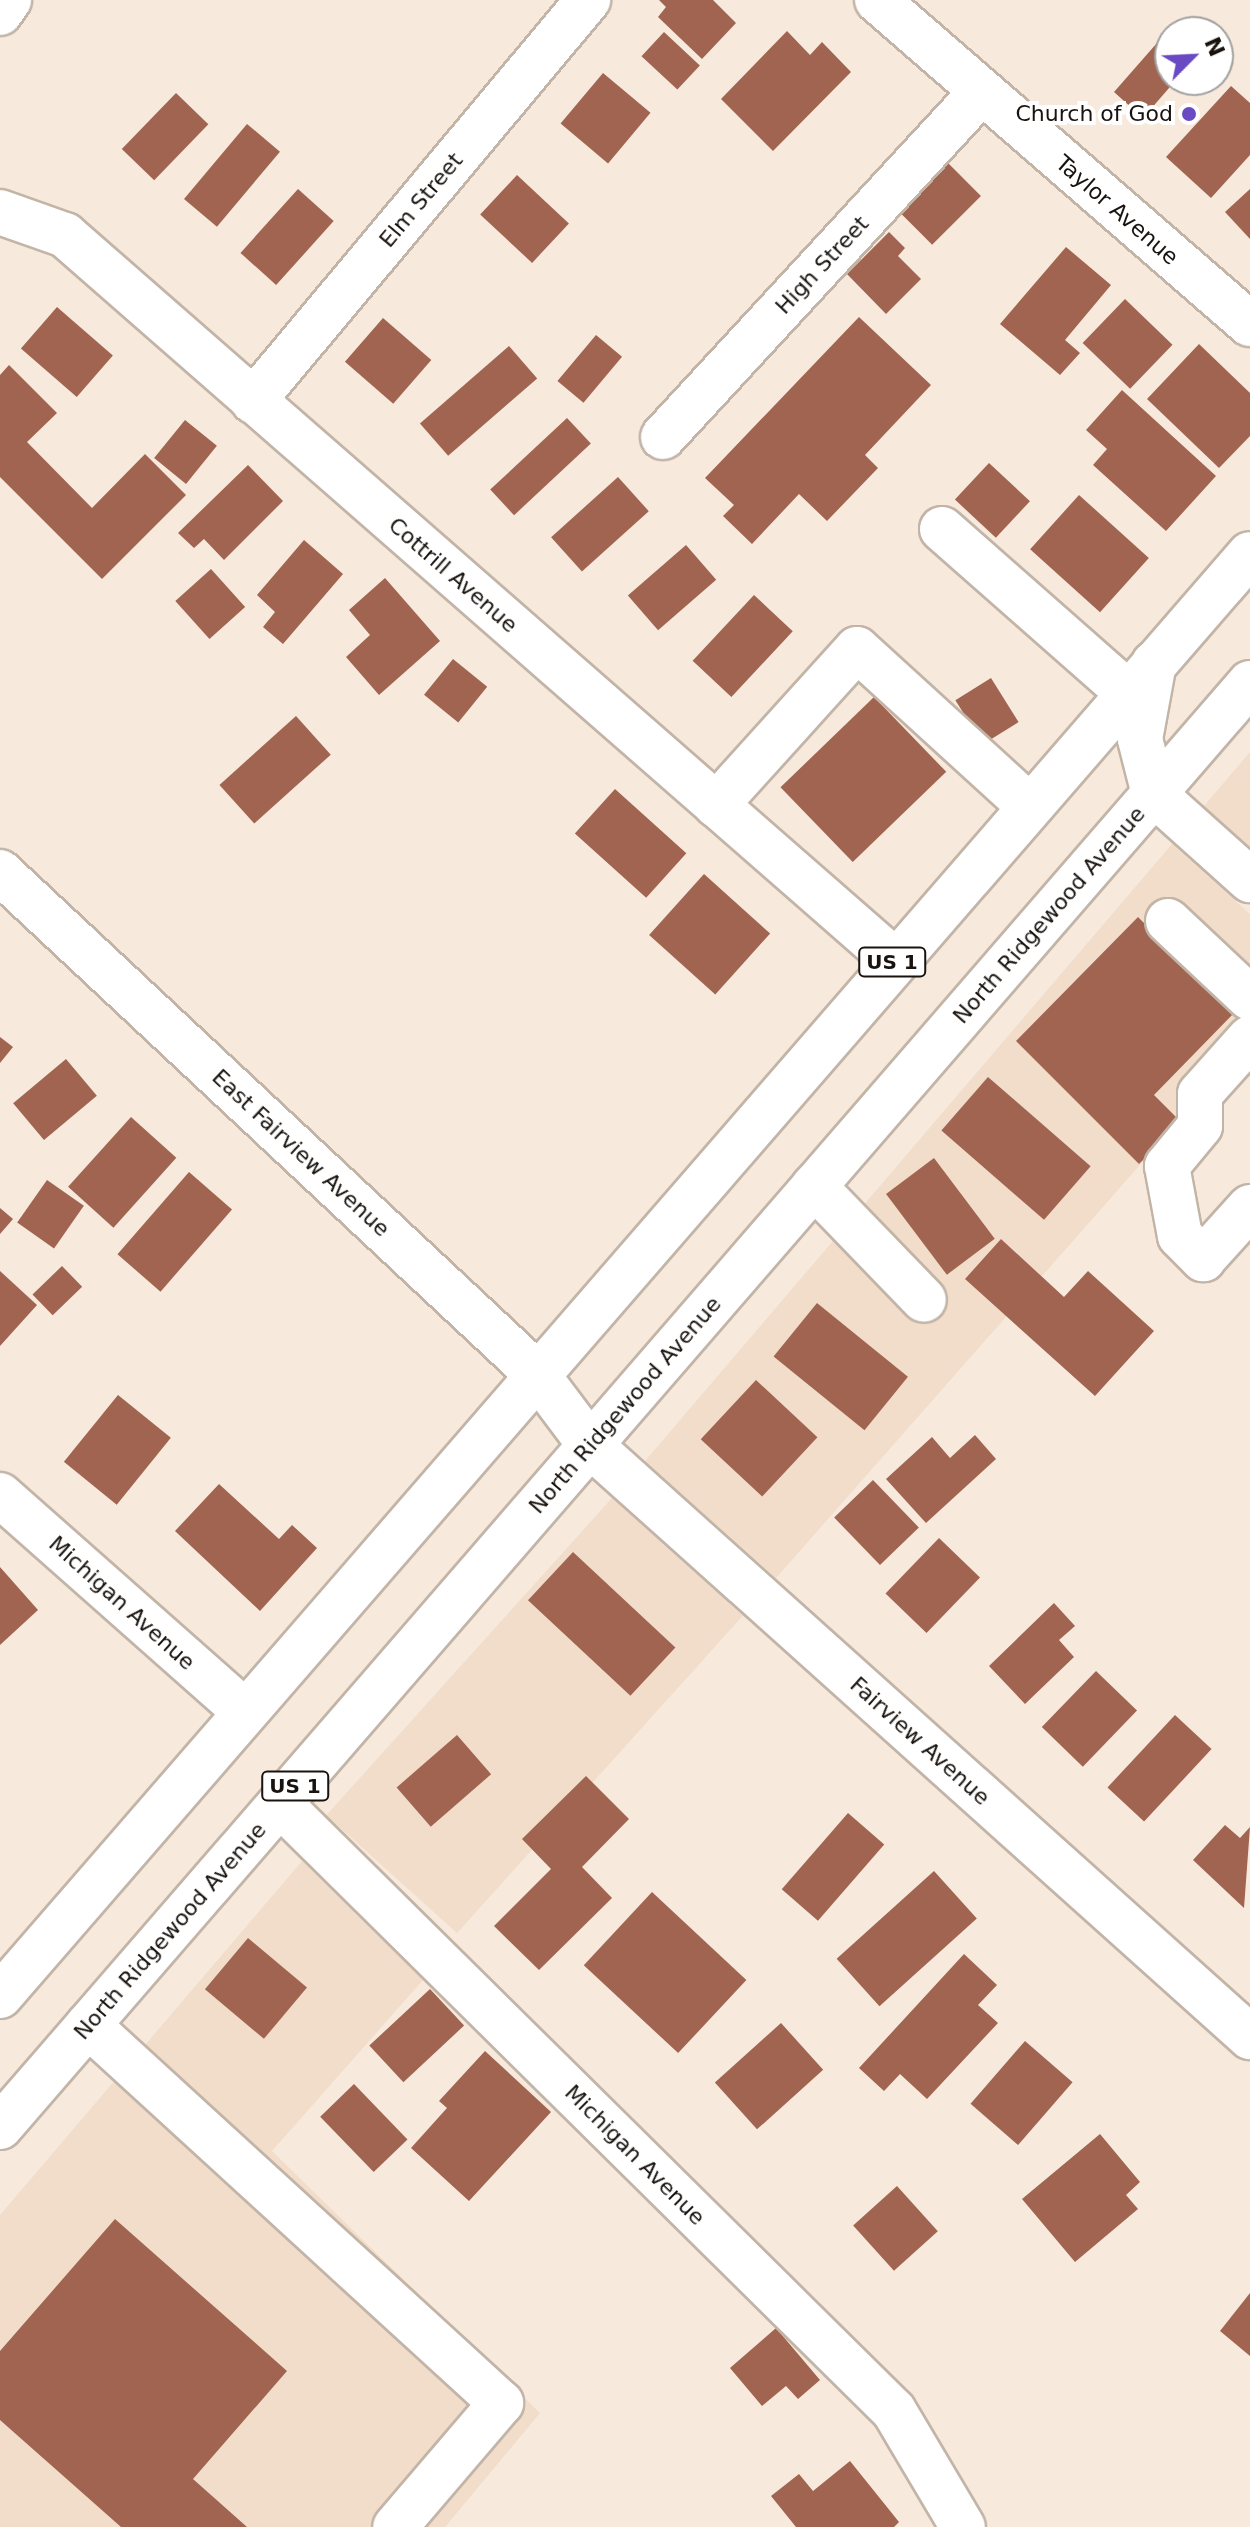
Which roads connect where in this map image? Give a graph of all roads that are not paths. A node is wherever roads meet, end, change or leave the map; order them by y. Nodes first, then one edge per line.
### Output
1 (9, 0) edge
2 (588, 0) edge
3 (877, 0) edge
4 (0, 13) edge
5 (981, 92) junction
6 (0, 212) edge
7 (1250, 324) edge
8 (253, 401) junction
9 (663, 437) dead end
10 (942, 529) dead end
11 (1250, 554) edge
12 (1141, 678) junction
13 (1250, 683) edge
14 (1154, 794) junction
15 (716, 805) junction
16 (1029, 806) junction
17 (0, 872) edge
18 (1250, 880) edge
19 (1168, 921) dead end
20 (894, 960) junction
21 (1250, 998) edge
22 (1250, 1038) edge
23 (814, 1186) junction
24 (1250, 1207) edge
25 (924, 1300) dead end
26 (536, 1373) junction
27 (590, 1445) junction
28 (0, 1495) edge
29 (245, 1712) junction
30 (280, 1804) junction
31 (0, 1996) edge
32 (88, 2025) junction
33 (1250, 2037) edge
34 (0, 2127) edge
35 (395, 2527) edge
36 (963, 2527) edge

1 - 4 main road
2 - 8 main road, Elm Street
3 - 5 main road, Taylor Avenue
5 - 7 main road, Taylor Avenue
5 - 9 main road, High Street
6 - 8 main road, Cottrill Avenue
8 - 15 main road, Cottrill Avenue
10 - 12 main road
11 - 12 main road, US 1
12 - 14 main road
12 - 16 main road, US 1
13 - 14 main road, North Ridgewood Avenue / US 1
14 - 18 main road
14 - 23 main road, North Ridgewood Avenue / US 1
15 - 16 main road
15 - 20 main road, Cottrill Avenue
16 - 20 main road, US 1
17 - 26 main road, East Fairview Avenue
19 - 21 main road
20 - 26 main road, US 1
22 - 24 main road
23 - 25 main road
23 - 27 main road, North Ridgewood Avenue / US 1
26 - 27 main road, East Fairview Avenue
26 - 29 main road, US 1
27 - 30 main road, North Ridgewood Avenue / US 1
27 - 33 main road, Fairview Avenue
28 - 29 main road, Michigan Avenue
29 - 31 main road, US 1
30 - 32 main road, North Ridgewood Avenue / US 1
30 - 36 main road, Michigan Avenue
32 - 34 main road, North Ridgewood Avenue / US 1
32 - 35 main road

